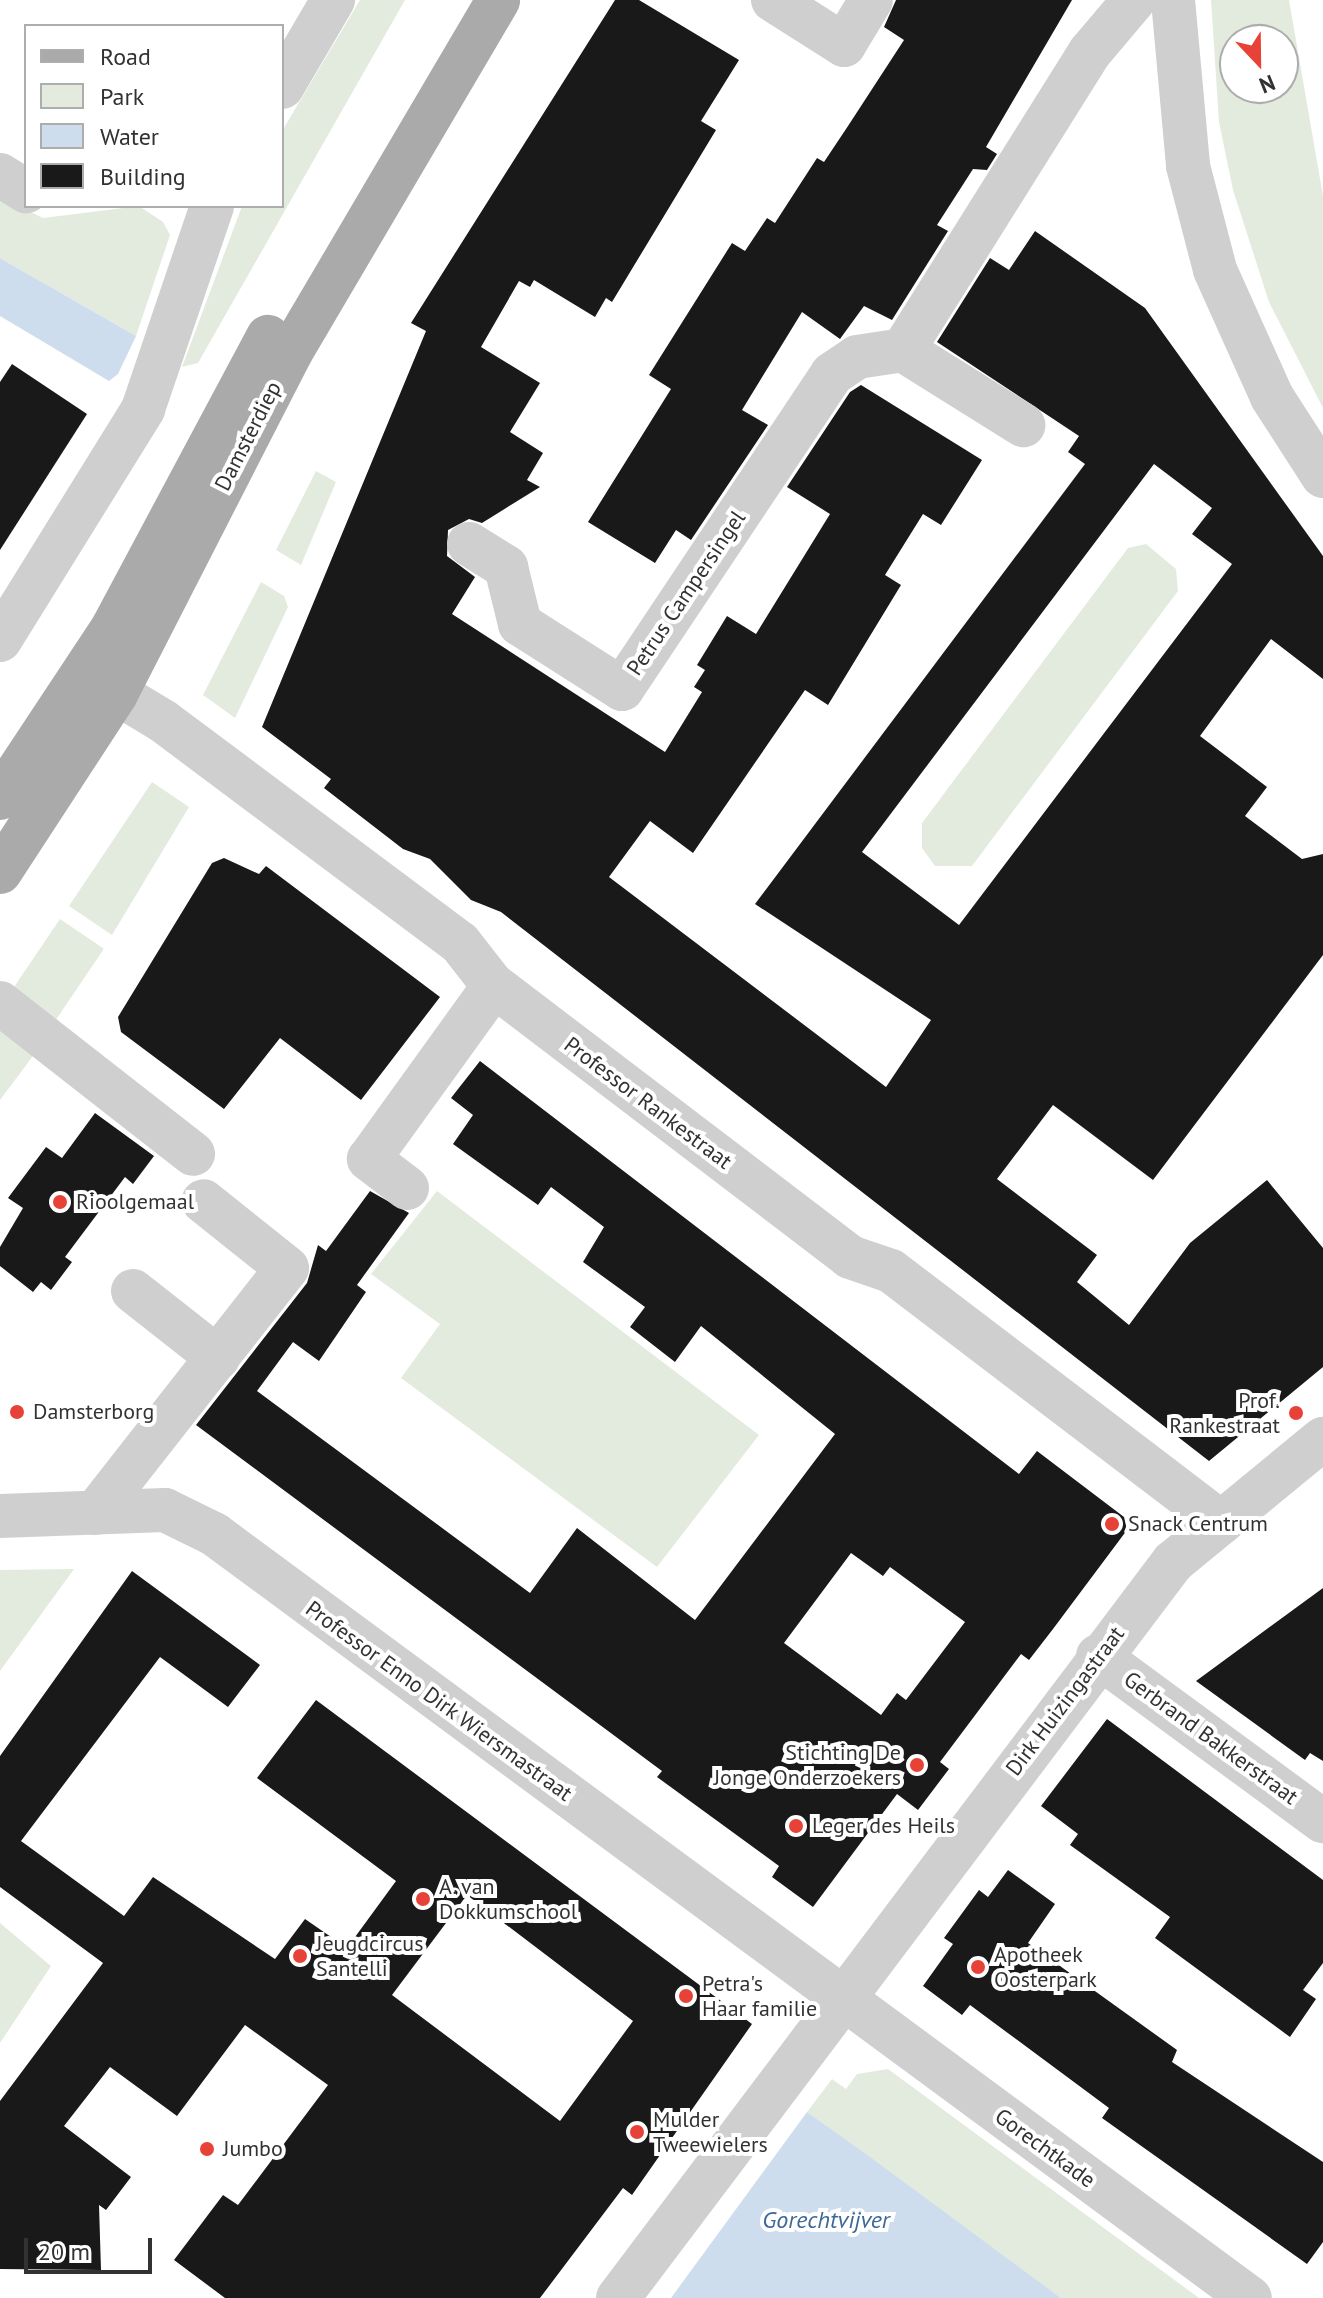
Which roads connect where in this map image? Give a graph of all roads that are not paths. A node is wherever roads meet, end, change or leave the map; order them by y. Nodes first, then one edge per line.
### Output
1 (333, 0) edge
2 (469, 0) edge
3 (498, 0) edge
4 (773, 0) edge
5 (871, 0) edge
6 (1134, 0) edge
7 (1173, 0) edge
8 (284, 84) edge
9 (0, 175) edge
10 (24, 190) edge
11 (206, 208) edge
12 (903, 350) junction
13 (1023, 425) dead end
14 (1323, 476) edge
15 (469, 544) dead end
16 (0, 640) edge
17 (100, 683) junction
18 (0, 798) edge
19 (0, 872) edge
20 (494, 986) junction
21 (0, 1003) edge
22 (193, 1154) dead end
23 (407, 1188) dead end
24 (203, 1201) dead end
25 (133, 1291) dead end
26 (218, 1358) junction
27 (1323, 1439) edge
28 (95, 1513) junction
29 (0, 1516) edge
30 (1221, 1522) junction
31 (1098, 1656) junction
32 (1323, 1821) edge
33 (841, 1997) junction
34 (618, 2298) edge
35 (1250, 2298) edge

1 - 8 street
2 - 17 main road, Damsterdiep
3 - 17 main road, Damsterdiep
4 - 5 street
6 - 12 street
7 - 14 street
9 - 10 street
11 - 16 street
12 - 13 street
12 - 15 street, Petrus Campersingel
17 - 18 main road, Damsterdiep
17 - 19 main road, Damsterdiep
17 - 20 street, Professor Rankestraat
20 - 23 street
20 - 30 street, Professor Rankestraat
21 - 22 street
24 - 26 street
25 - 26 street
26 - 28 street
27 - 30 street, Dirk Huizingastraat
28 - 29 street, Professor Enno Dirk Wiersmastraat
28 - 33 street, Professor Enno Dirk Wiersmastraat
30 - 31 street, Dirk Huizingastraat
31 - 32 street, Gerbrand Bakkerstraat
31 - 33 street, Dirk Huizingastraat
33 - 34 street, Dirk Huizingastraat
33 - 35 street, Gorechtkade

